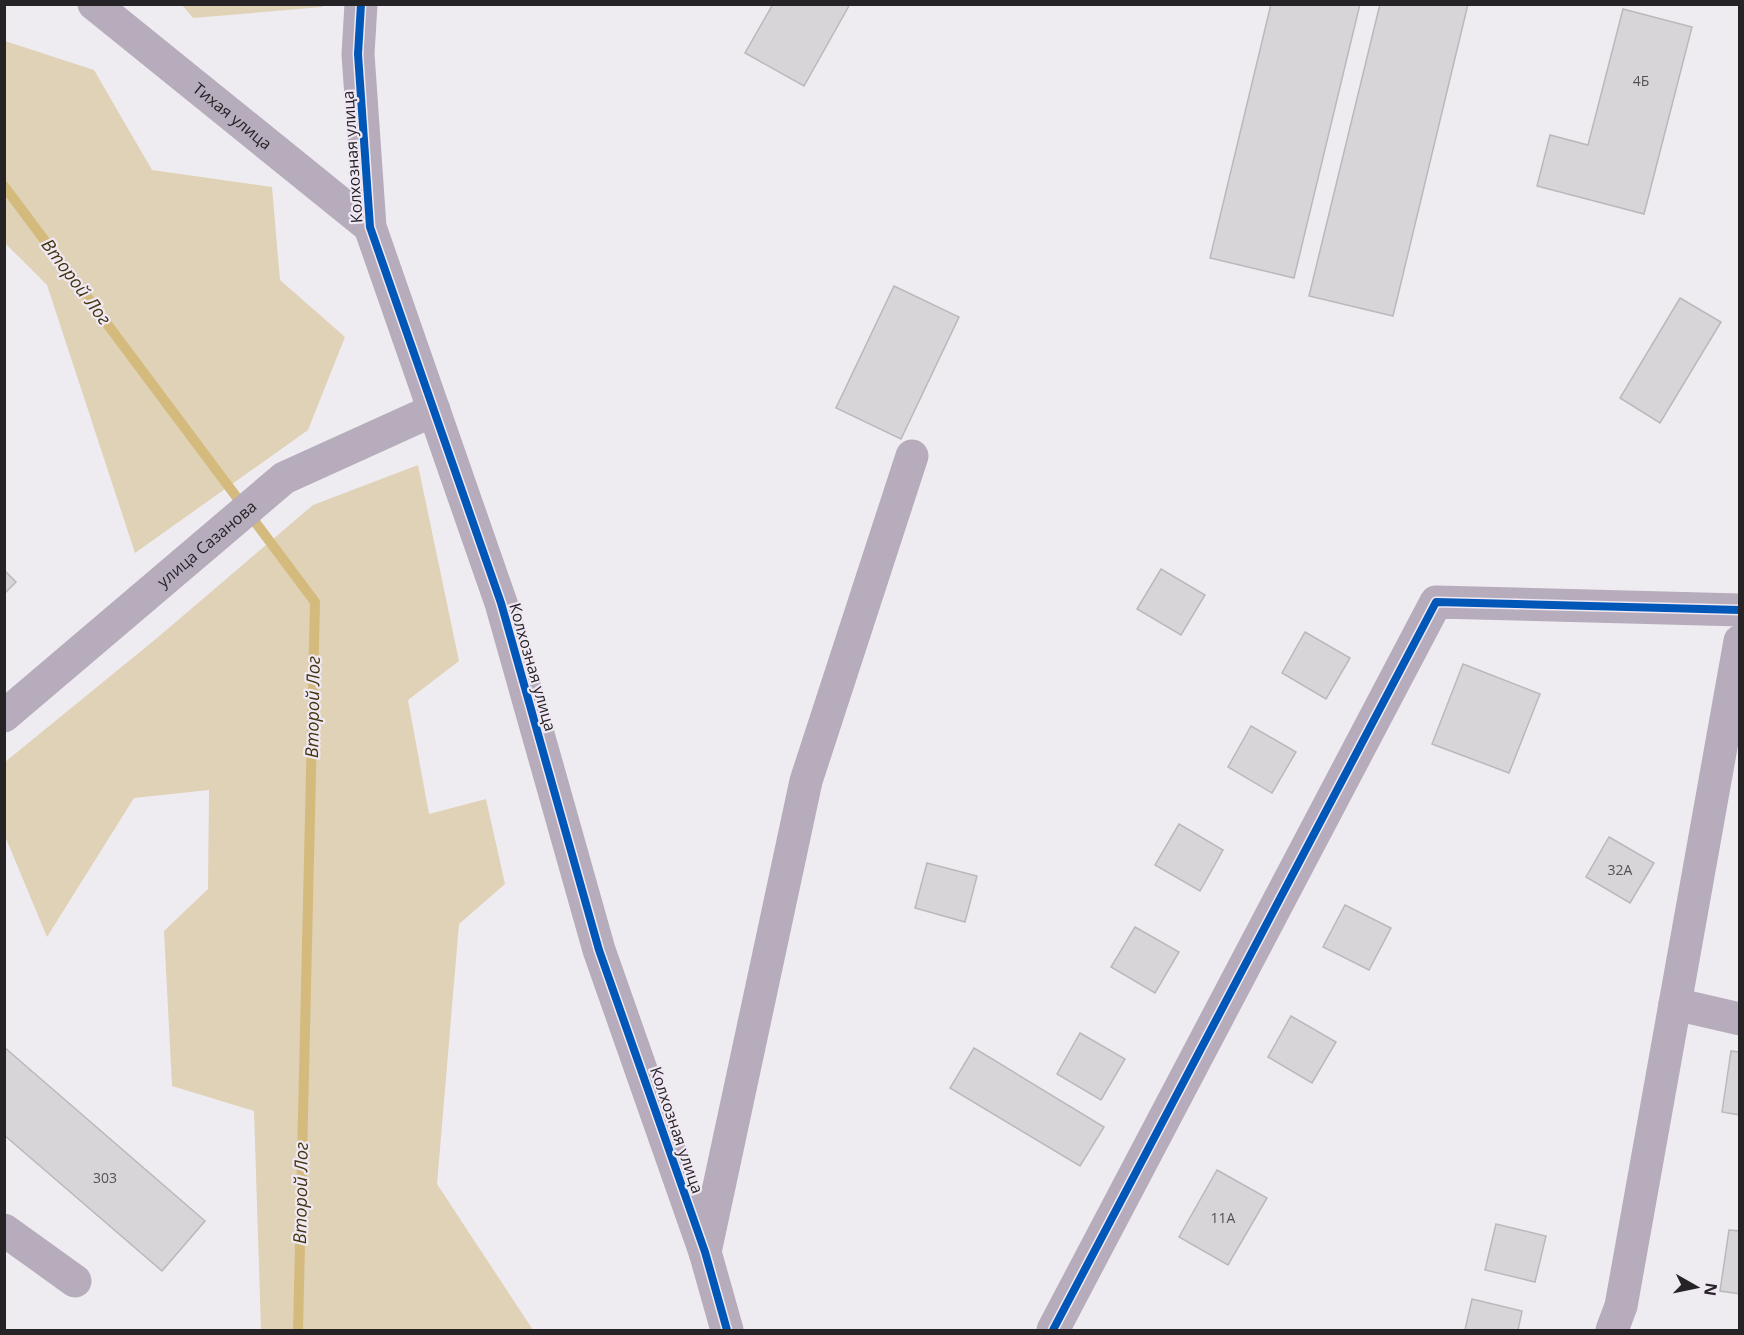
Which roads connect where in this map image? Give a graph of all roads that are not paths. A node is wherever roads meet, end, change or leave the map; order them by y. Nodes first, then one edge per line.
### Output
1 (94, 4) edge
2 (361, 4) edge
3 (370, 227) junction
4 (434, 410) junction
5 (912, 456) dead end
6 (1740, 610) edge
7 (1740, 641) edge
8 (4, 716) edge
9 (1675, 1004) junction
10 (1740, 1019) edge
11 (4, 1230) edge
12 (705, 1252) junction
13 (75, 1281) dead end
14 (727, 1330) edge
15 (1053, 1330) edge
16 (1612, 1330) edge

1 - 3 street, Тихая улица
2 - 3 street, Колхозная улица
3 - 4 street, Колхозная улица
4 - 8 street, улица Сазанова
4 - 12 street, Колхозная улица
5 - 12 street
6 - 15 street
7 - 9 street
9 - 10 street
9 - 16 street
11 - 13 street
12 - 14 street, Колхозная улица

